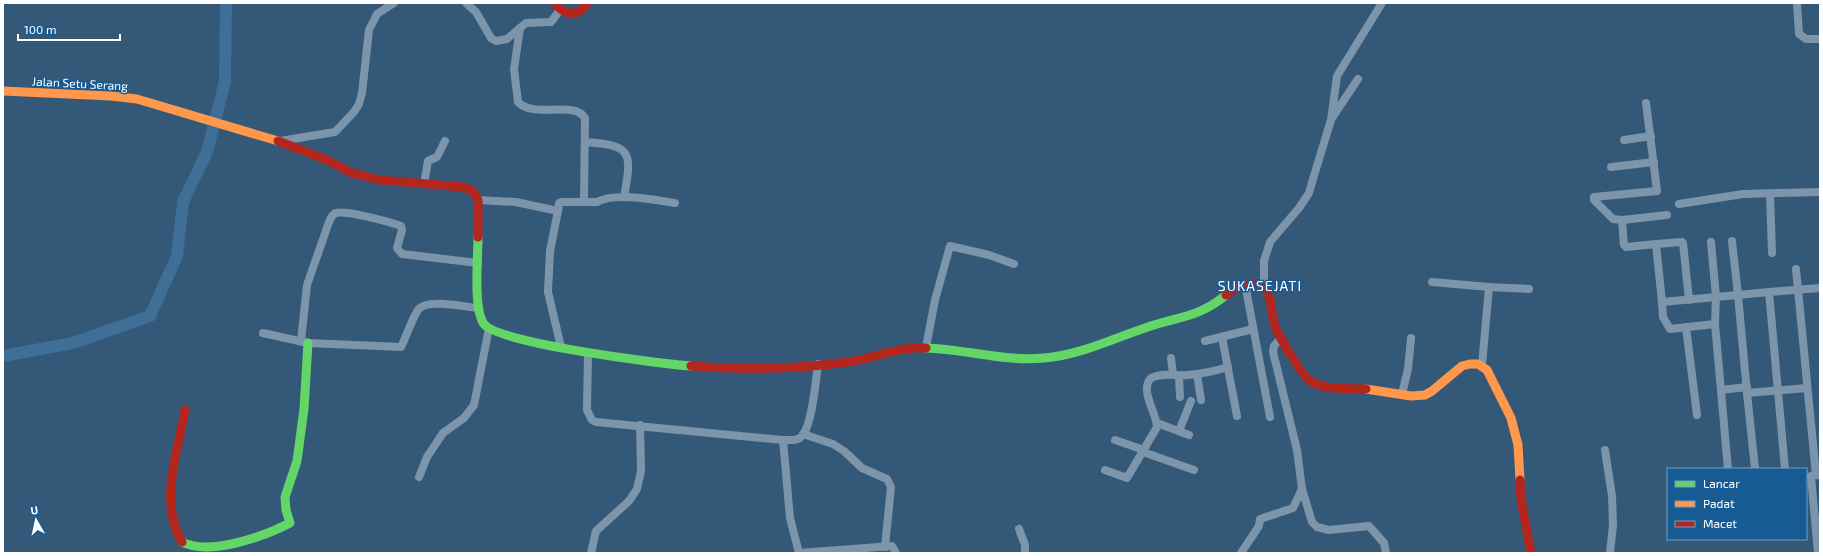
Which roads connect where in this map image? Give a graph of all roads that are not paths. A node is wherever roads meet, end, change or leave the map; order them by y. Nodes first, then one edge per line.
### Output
1 (394, 3) edge
2 (466, 3) edge
3 (587, 3) edge
4 (1382, 3) edge
5 (1797, 3) edge
6 (558, 7) edge
7 (520, 28) junction
8 (1820, 39) edge
9 (1358, 79) dead end
10 (3, 91) edge
11 (1646, 102) dead end
12 (1331, 120) junction
13 (1651, 136) junction
14 (1624, 140) dead end
15 (445, 141) dead end
16 (279, 142) junction
17 (585, 142) junction
18 (1654, 162) junction
19 (1611, 167) dead end
20 (424, 184) junction
21 (1820, 192) edge
22 (1770, 194) junction
23 (624, 197) junction
24 (478, 200) junction
25 (584, 201) junction
26 (675, 203) dead end
27 (1679, 204) dead end
28 (558, 211) junction
29 (1667, 215) dead end
30 (1622, 220) junction
31 (1732, 241) dead end
32 (1711, 242) dead end
33 (1656, 244) junction
34 (1772, 253) dead end
35 (478, 262) junction
36 (1014, 264) dead end
37 (1796, 269) dead end
38 (1432, 282) dead end
39 (1245, 284) junction
40 (1489, 287) junction
41 (1264, 288) junction
42 (1529, 288) dead end
43 (1820, 288) edge
44 (1797, 290) junction
45 (1769, 292) junction
46 (1738, 295) junction
47 (1716, 297) junction
48 (1689, 300) junction
49 (1662, 302) junction
50 (478, 308) junction
51 (1715, 324) junction
52 (489, 328) junction
53 (1686, 328) junction
54 (1253, 329) junction
55 (263, 333) dead end
56 (1222, 337) junction
57 (1411, 338) dead end
58 (1280, 339) junction
59 (1205, 341) dead end
60 (304, 342) junction
61 (561, 347) junction
62 (926, 347) junction
63 (588, 353) junction
64 (1171, 358) dead end
65 (818, 364) junction
66 (1482, 365) junction
67 (1228, 368) junction
68 (1197, 374) junction
69 (1176, 375) junction
70 (1807, 388) junction
71 (1721, 390) junction
72 (1747, 390) junction
73 (1778, 390) junction
74 (1402, 394) junction
75 (1180, 397) dead end
76 (1192, 400) dead end
77 (1201, 400) dead end
78 (184, 410) dead end
79 (1697, 415) dead end
80 (1237, 416) dead end
81 (1270, 417) dead end
82 (1157, 423) junction
83 (640, 425) junction
84 (1179, 431) junction
85 (803, 434) junction
86 (1189, 435) dead end
87 (783, 440) junction
88 (1115, 440) dead end
89 (1605, 450) dead end
90 (1143, 451) junction
91 (1728, 468) edge
92 (1755, 468) edge
93 (1785, 468) edge
94 (1105, 470) dead end
95 (1194, 470) dead end
96 (1813, 476) edge
97 (419, 477) dead end
98 (1302, 489) junction
99 (1019, 529) dead end
100 (885, 547) junction
101 (591, 553) edge
102 (799, 553) edge
103 (896, 553) edge
104 (1025, 553) edge
105 (1241, 553) edge
106 (1386, 553) edge
107 (1532, 553) edge
108 (1610, 553) edge
109 (1818, 553) edge

1 - 16 street
2 - 7 street
3 - 6 street
4 - 12 street
5 - 8 street
6 - 7 street
7 - 17 street
9 - 12 street
10 - 16 street, Jalan Setu Serang
11 - 13 street
12 - 41 street
13 - 14 street
13 - 18 street
15 - 20 street
16 - 20 street, Jalan Setu Serang
17 - 23 street
17 - 25 street
18 - 19 street
18 - 30 street
20 - 24 street, Jalan Setu Serang
21 - 22 street
22 - 27 street
22 - 34 street
23 - 25 street
23 - 26 street
24 - 28 street
24 - 35 street
25 - 28 street
28 - 61 street
29 - 30 street
30 - 33 street
31 - 46 street
32 - 47 street
33 - 48 street
33 - 49 street
35 - 50 street
35 - 60 street
36 - 62 street
37 - 44 street
38 - 40 street
39 - 41 street
39 - 54 street
39 - 62 street
40 - 42 street
40 - 66 street
41 - 58 street
43 - 44 street
44 - 45 street
44 - 70 street
45 - 46 street
45 - 73 street
46 - 47 street
46 - 72 street
47 - 48 street
47 - 51 street
48 - 49 street
49 - 53 street
50 - 52 street
50 - 60 street
51 - 53 street
51 - 71 street
52 - 61 street
52 - 97 street
53 - 79 street
54 - 56 street
54 - 81 street
55 - 60 street
56 - 59 street
56 - 67 street
57 - 74 street
58 - 74 street
58 - 98 street
60 - 78 street
61 - 63 street
62 - 65 street
63 - 65 street
63 - 83 street
64 - 69 street
65 - 85 street
66 - 74 street
66 - 107 street
67 - 68 street
67 - 80 street
68 - 69 street
68 - 77 street
69 - 75 street
69 - 82 street
70 - 73 street
70 - 96 street
71 - 72 street
71 - 91 street
72 - 73 street
72 - 92 street
73 - 93 street
76 - 84 street
82 - 84 street
82 - 90 street
83 - 87 street
83 - 101 street
84 - 86 street
85 - 87 street
85 - 100 street
87 - 102 street
88 - 90 street
89 - 108 street
90 - 94 street
90 - 95 street
96 - 109 street
98 - 105 street
98 - 106 street
99 - 104 street
100 - 102 street
100 - 103 street

